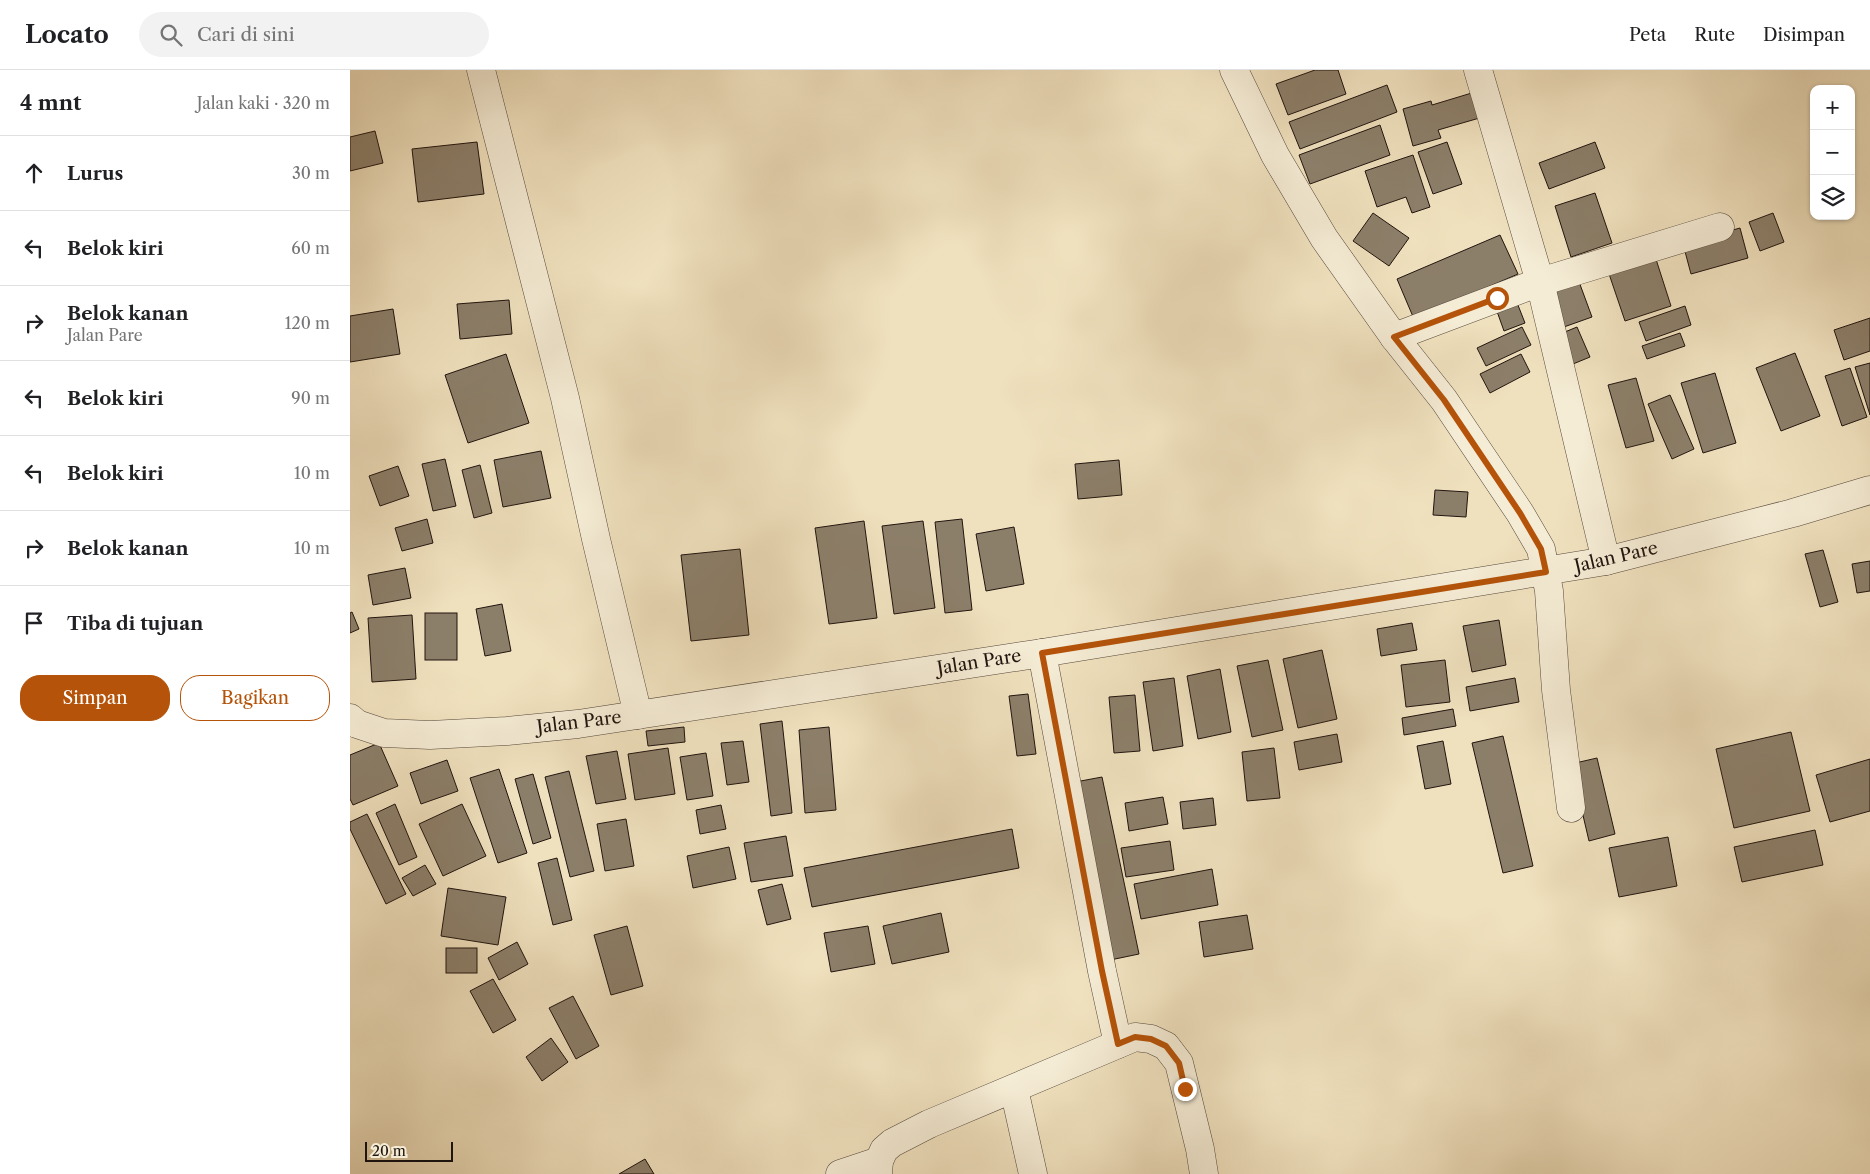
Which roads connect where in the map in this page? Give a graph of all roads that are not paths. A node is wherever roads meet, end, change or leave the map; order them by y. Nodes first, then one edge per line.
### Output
1 (481, 70) edge
2 (1234, 70) edge
3 (1478, 70) edge
4 (1720, 227) dead end
5 (1540, 282) junction
6 (1394, 337) junction
7 (1870, 490) edge
8 (1606, 561) junction
9 (1546, 572) junction
10 (1042, 653) junction
11 (638, 715) junction
12 (350, 718) edge
13 (1571, 808) dead end
14 (1118, 1044) junction
15 (1014, 1089) junction
16 (878, 1168) edge
17 (840, 1174) edge
18 (1033, 1174) edge
19 (1204, 1174) edge

1 - 11 street
2 - 6 street
3 - 5 street
4 - 5 street
5 - 6 street
5 - 8 street
6 - 9 street
7 - 8 street, Jalan Pare
8 - 9 street, Jalan Pare
9 - 10 street, Jalan Pare
9 - 13 street
10 - 11 street, Jalan Pare
10 - 14 street
11 - 12 street, Jalan Pare
14 - 15 street
14 - 19 street
15 - 16 street
15 - 18 street
16 - 17 street

